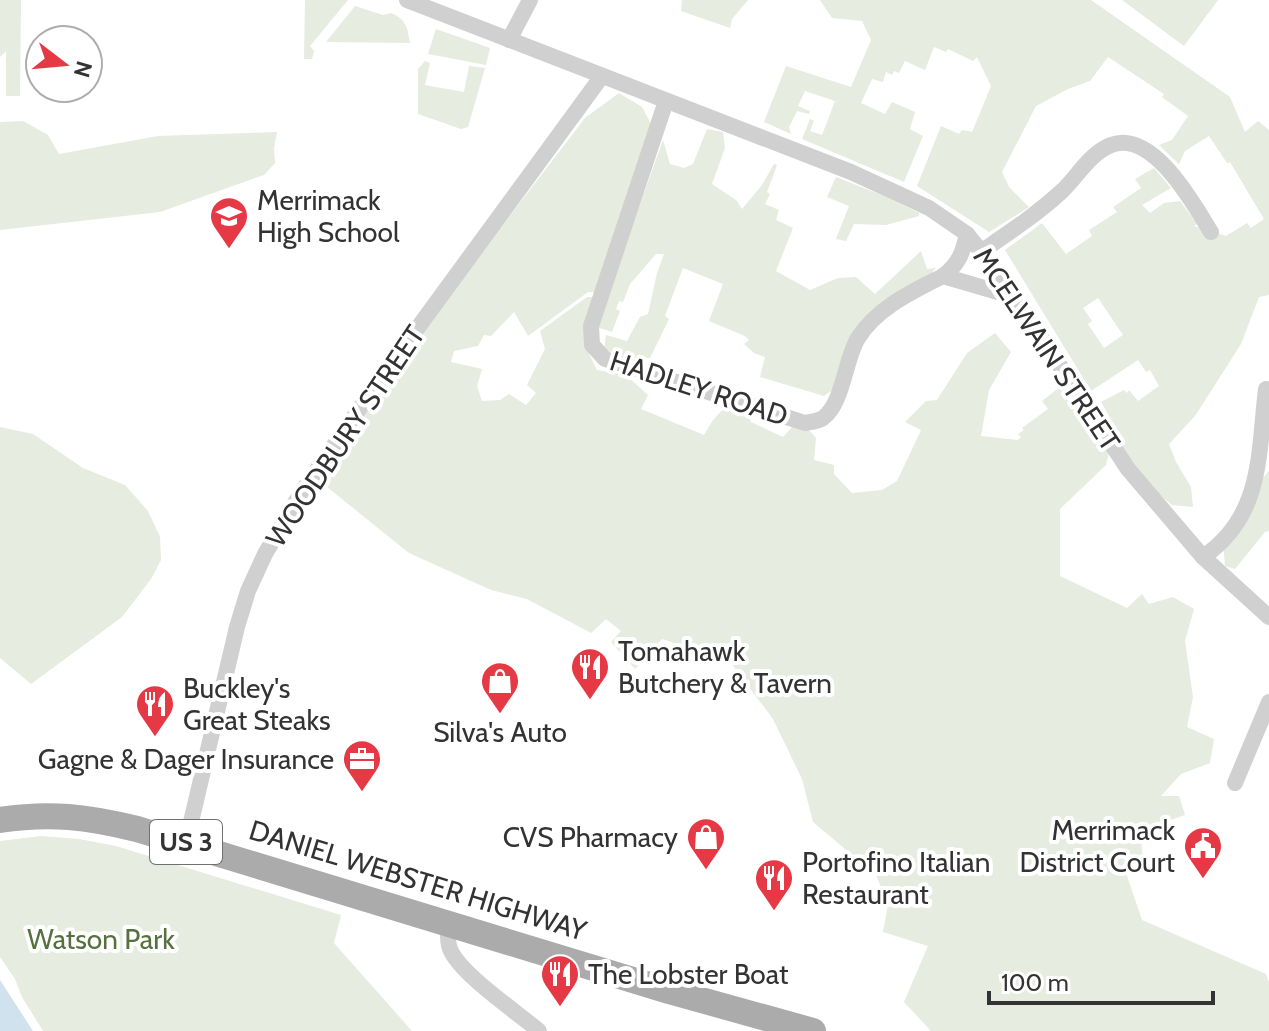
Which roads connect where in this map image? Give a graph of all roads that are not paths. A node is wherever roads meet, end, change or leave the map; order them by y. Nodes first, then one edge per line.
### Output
1 (407, 0) edge
2 (530, 0) edge
3 (509, 40) junction
4 (602, 76) junction
5 (666, 101) junction
6 (1211, 232) dead end
7 (967, 234) junction
8 (982, 251) junction
9 (943, 276) junction
10 (1015, 297) junction
11 (1266, 389) dead end
12 (1203, 557) junction
13 (1269, 617) edge
14 (1269, 702) edge
15 (1235, 783) dead end
16 (0, 820) edge
17 (186, 843) junction
18 (448, 924) junction
19 (539, 1031) edge
20 (813, 1031) edge

1 - 3 street, MCELWAIN STREET
2 - 3 street
3 - 4 street, MCELWAIN STREET
4 - 5 street, MCELWAIN STREET
4 - 17 street, WOODBURY STREET
5 - 7 street, MCELWAIN STREET
5 - 9 street, HADLEY ROAD
6 - 8 street
7 - 8 street, MCELWAIN STREET
7 - 9 street, HADLEY ROAD
8 - 10 street, MCELWAIN STREET
9 - 10 street
10 - 12 street, MCELWAIN STREET
11 - 12 street
12 - 13 street, MCELWAIN STREET
14 - 15 street
16 - 17 main road, DANIEL WEBSTER HIGHWAY / US 3
17 - 18 main road, DANIEL WEBSTER HIGHWAY / US 3
18 - 19 street
18 - 20 main road, DANIEL WEBSTER HIGHWAY / US 3

